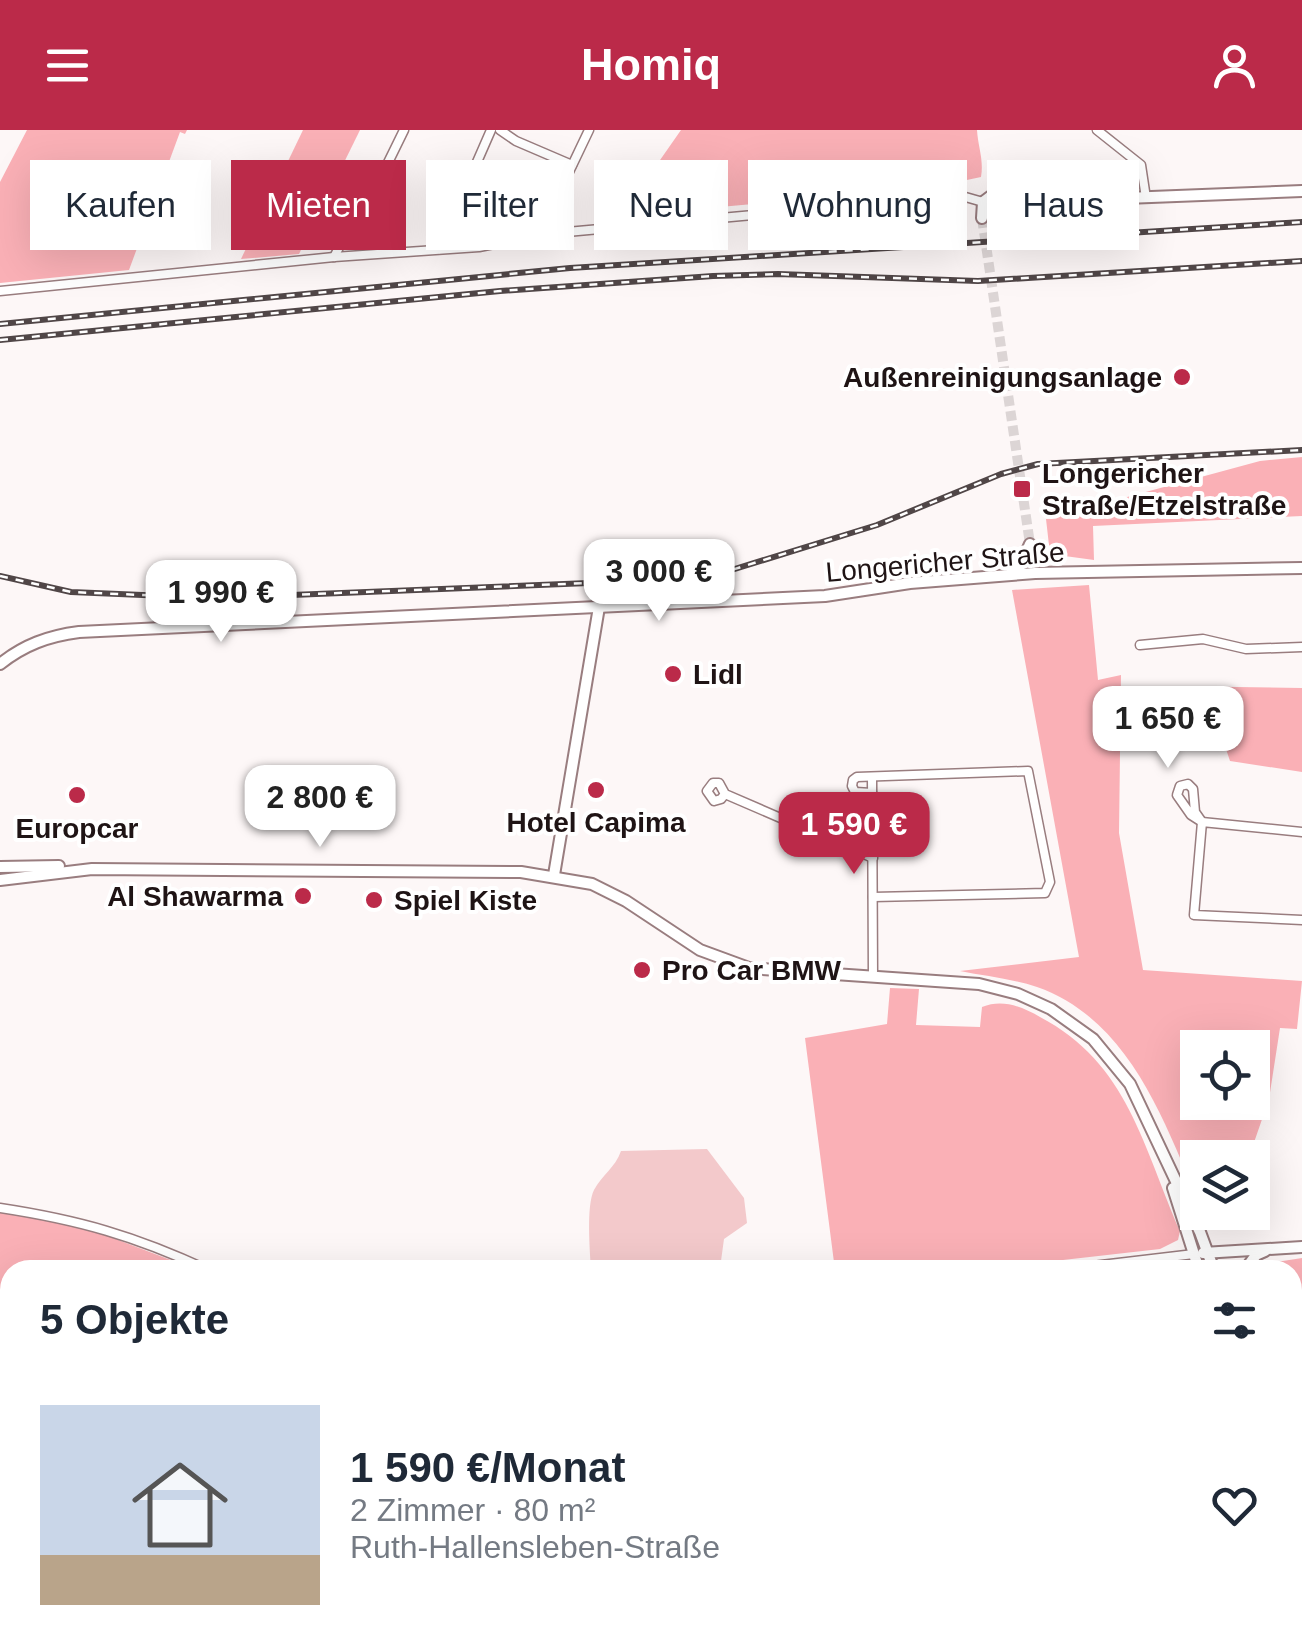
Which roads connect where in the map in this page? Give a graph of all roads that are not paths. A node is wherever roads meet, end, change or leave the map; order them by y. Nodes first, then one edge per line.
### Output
1 (404, 130) edge
2 (491, 130) edge
3 (500, 130) edge
4 (588, 130) edge
5 (1096, 130) edge
6 (478, 160) edge
7 (560, 160) edge
8 (574, 161) edge
9 (1302, 191) edge
10 (1146, 198) junction
11 (982, 202) junction
12 (982, 218) tunnel mouth
13 (574, 231) edge
14 (426, 250) edge
15 (334, 256) junction
16 (0, 291) edge
17 (1302, 568) edge
18 (1035, 573) junction
19 (1009, 575) junction
20 (599, 608) junction
21 (1140, 645) dead end
22 (1302, 646) edge
23 (0, 664) edge
24 (872, 777) junction
25 (872, 793) junction
26 (725, 794) dead end
27 (1202, 822) junction
28 (1302, 832) edge
29 (872, 858) junction
30 (1, 867) edge
31 (84, 869) junction
32 (554, 875) junction
33 (0, 880) edge
34 (873, 898) junction
35 (1302, 920) edge
36 (873, 976) junction
37 (1159, 1144) junction
38 (0, 1208) edge
39 (1302, 1247) edge
40 (1271, 1248) junction
41 (1207, 1253) junction
42 (1194, 1254) junction
43 (186, 1260) edge
44 (1143, 1260) edge
45 (1196, 1260) edge
46 (1210, 1260) edge
47 (1253, 1260) edge

1 - 15 street
2 - 6 street
3 - 7 street
4 - 8 street
5 - 10 street
9 - 10 street
10 - 11 street
11 - 12 street
11 - 13 street
14 - 15 street
15 - 16 street
17 - 18 street, Longericher Straße
18 - 19 street, Longericher Straße
18 - 19 street
19 - 20 street, Longericher Straße
20 - 23 street, Longericher Straße
20 - 32 street
21 - 22 street
24 - 25 street
24 - 25 street
24 - 34 street
25 - 29 street
26 - 29 street
27 - 27 street
27 - 28 street
27 - 35 street
29 - 34 street
30 - 31 street
31 - 32 street
31 - 33 street
32 - 36 street
34 - 36 street
36 - 37 street
37 - 41 street
37 - 42 street
38 - 43 street
39 - 40 street
40 - 41 street
40 - 47 street
41 - 42 street
41 - 46 street
42 - 44 street
42 - 45 street

